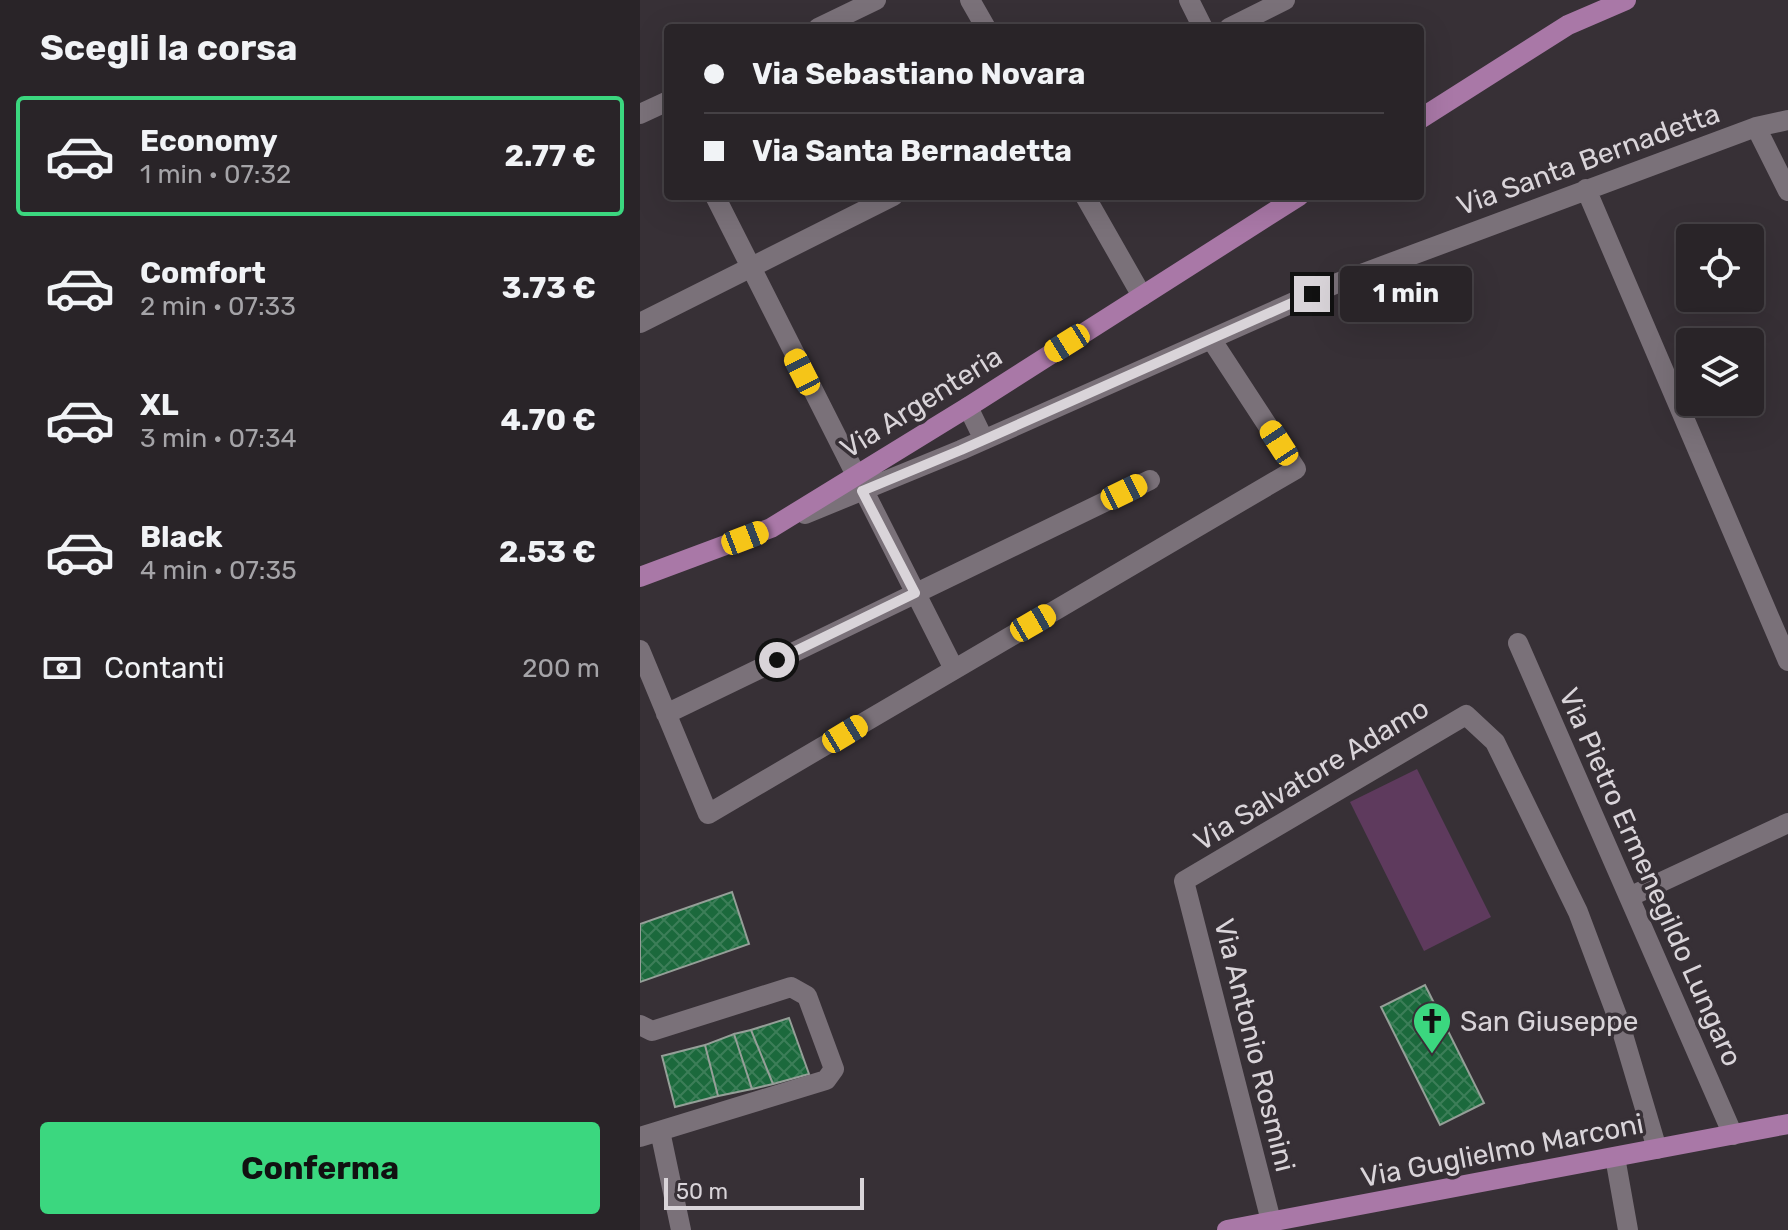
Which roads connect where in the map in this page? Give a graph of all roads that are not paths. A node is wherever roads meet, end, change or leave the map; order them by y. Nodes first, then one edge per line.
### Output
1 (876, 0) edge
2 (970, 0) edge
3 (1189, 0) edge
4 (1285, 0) edge
5 (1626, 0) edge
6 (826, 24) edge
7 (984, 24) edge
8 (1201, 24) edge
9 (1237, 24) edge
10 (664, 103) edge
11 (640, 114) edge
12 (1424, 116) edge
13 (1788, 120) edge
14 (1756, 127) junction
15 (1586, 189) junction
16 (1788, 191) edge
17 (717, 200) edge
18 (885, 200) edge
19 (1087, 200) edge
20 (1293, 200) edge
21 (750, 268) junction
22 (1142, 296) junction
23 (640, 323) edge
24 (1211, 339) junction
25 (968, 407) junction
26 (984, 440) junction
27 (1150, 480) dead end
28 (858, 484) junction
29 (640, 577) edge
30 (915, 593) junction
31 (1781, 625) edge
32 (1518, 643) dead end
33 (640, 650) edge
34 (1788, 661) edge
35 (954, 669) junction
36 (666, 714) junction
37 (1788, 823) edge
38 (1184, 881) joint
39 (1629, 897) junction
40 (640, 1025) edge
41 (1788, 1124) edge
42 (660, 1131) junction
43 (1733, 1135) junction
44 (640, 1137) edge
45 (1657, 1149) junction
46 (1615, 1157) junction
47 (1271, 1221) junction
48 (681, 1230) edge
49 (1227, 1230) edge
50 (1628, 1230) edge

1 - 6 street
2 - 7 street
3 - 8 street
4 - 9 street
5 - 12 main road
10 - 11 street
13 - 14 street, Via Santa Bernadetta
14 - 15 street, Via Santa Bernadetta
14 - 16 street
15 - 24 street, Via Santa Bernadetta
15 - 31 street
17 - 21 street
18 - 21 street
19 - 22 street
20 - 22 main road, Via Argenteria
21 - 23 street
21 - 28 street
22 - 25 main road, Via Argenteria
24 - 26 street, Via Santa Bernadetta
24 - 35 street
25 - 26 street
25 - 28 main road, Via Argenteria
26 - 28 street, Via Santa Bernadetta
27 - 30 street
28 - 29 main road, Via Argenteria
28 - 30 street
30 - 35 street
30 - 36 street
31 - 34 street
32 - 39 street, Via Pietro Ermenegildo Lungaro
33 - 36 street
35 - 36 street
37 - 39 street
38 - 45 street, Via Salvatore Adamo
38 - 47 street, Via Antonio Rosmini
39 - 43 street, Via Pietro Ermenegildo Lungaro
40 - 42 street
41 - 43 main road, Via Guglielmo Marconi
42 - 44 street
42 - 48 street
43 - 45 main road, Via Guglielmo Marconi
45 - 46 main road, Via Guglielmo Marconi
46 - 47 main road, Via Guglielmo Marconi
46 - 50 street
47 - 49 main road, Via Guglielmo Marconi

